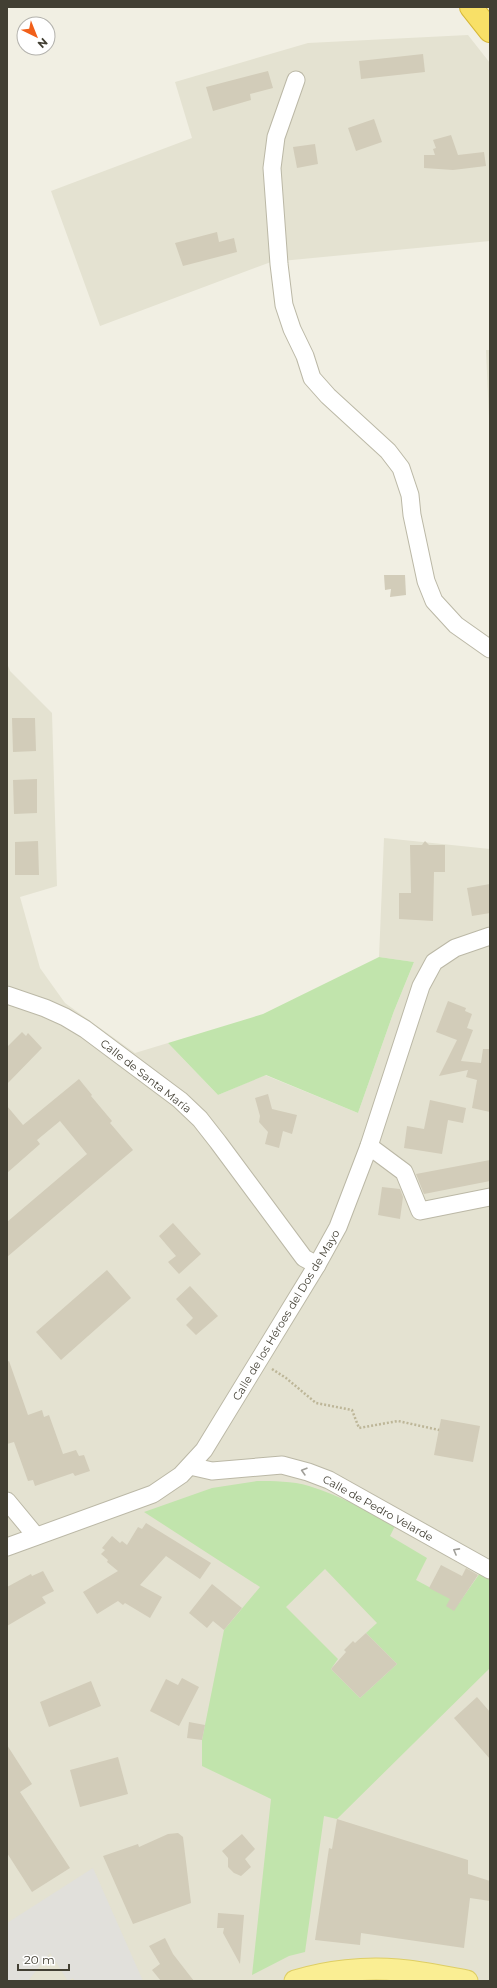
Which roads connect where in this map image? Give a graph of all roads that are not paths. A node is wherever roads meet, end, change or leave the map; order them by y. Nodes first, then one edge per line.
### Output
1 (471, 7) edge
2 (490, 32) edge
3 (296, 80) dead end
4 (490, 649) edge
5 (490, 936) edge
6 (7, 996) edge
7 (369, 1146) junction
8 (490, 1197) edge
9 (317, 1266) junction
10 (190, 1466) junction
11 (7, 1501) edge
12 (36, 1536) junction
13 (7, 1547) edge
14 (490, 1570) edge
15 (295, 1981) edge
16 (467, 1981) edge

1 - 2 highway
3 - 4 street
5 - 7 street, Calle de los Héroes del Dos de Mayo
6 - 9 street, Calle de Santa María
7 - 8 street
7 - 9 street, Calle de los Héroes del Dos de Mayo
9 - 10 street, Calle de los Héroes del Dos de Mayo
10 - 12 street, Calle de los Héroes del Dos de Mayo
14 -> 10 street, Calle de Pedro Velarde
11 - 12 street
12 - 13 street, Calle de los Héroes del Dos de Mayo
15 - 16 main road

